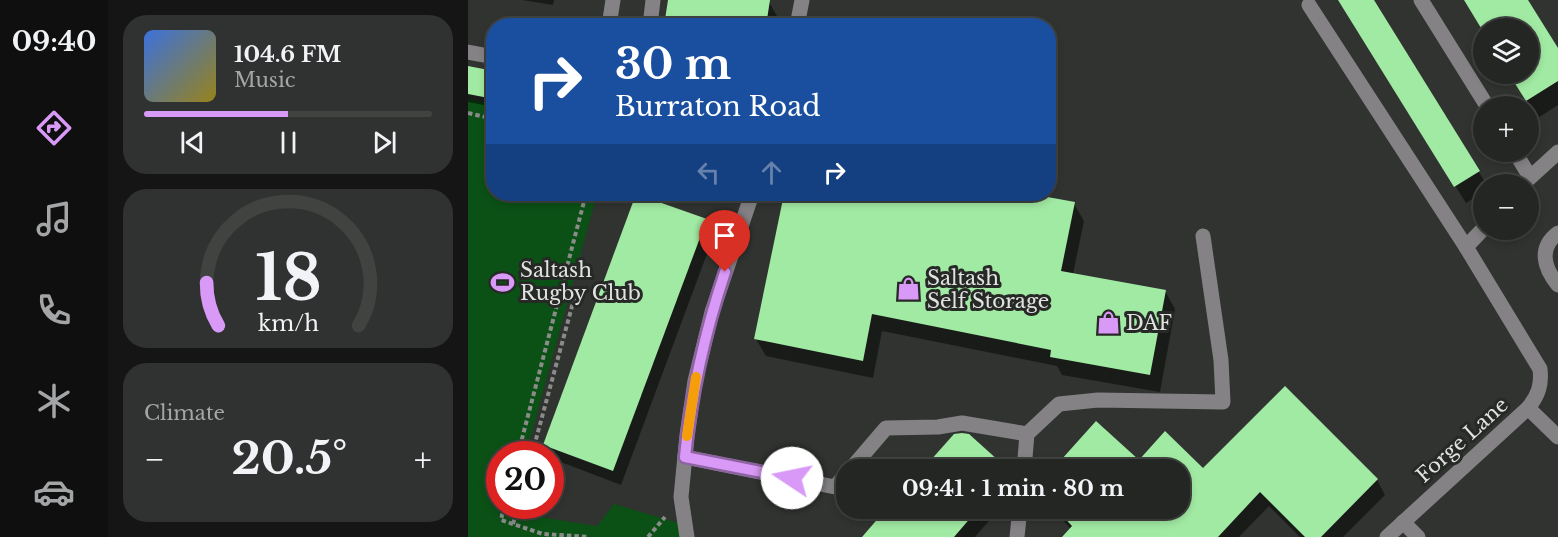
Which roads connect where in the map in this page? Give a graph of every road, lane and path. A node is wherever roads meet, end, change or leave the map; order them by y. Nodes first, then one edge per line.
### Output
1 (613, 0) edge
2 (653, 0) edge
3 (802, 0) edge
4 (1421, 0) edge
5 (1309, 5) dead end
6 (610, 18) edge
7 (651, 18) edge
8 (799, 18) edge
9 (468, 52) edge
10 (486, 55) edge
11 (1481, 96) edge
12 (468, 113) edge
13 (486, 117) edge
14 (1558, 152) edge
15 (1534, 174) edge
16 (584, 201) edge
17 (750, 201) edge
18 (1558, 233) edge
19 (1203, 236) dead end
20 (1473, 240) edge
21 (1466, 247) junction
22 (1558, 285) edge
23 (559, 295) junction
24 (1528, 408) junction
25 (1027, 434) junction
26 (1558, 437) edge
27 (521, 441) edge
28 (536, 441) edge
29 (685, 457) junction
30 (859, 459) edge
31 (1024, 459) edge
32 (836, 485) edge
33 (501, 519) edge
34 (514, 519) edge
35 (1019, 519) edge
36 (1402, 522) junction
37 (513, 524) junction
38 (589, 537) edge
39 (687, 537) edge
40 (1017, 537) edge
41 (1387, 537) edge
42 (1418, 537) edge

1 - 6 street
2 - 7 street
3 - 8 street
4 - 11 street
5 - 21 street
9 - 10 street
12 - 13 path
14 - 15 street
16 - 23 path
17 - 29 street
18 - 22 street
19 - 25 street
20 - 21 street
21 - 24 street, Forge Lane
23 - 27 path
23 - 28 path
24 - 26 street
24 - 36 street, Forge Lane
25 - 30 street
25 - 31 street
29 - 32 street
29 - 39 street
33 - 37 path
34 - 37 path
35 - 40 street
36 - 41 street, Forge Lane
36 - 42 street
37 - 38 path

